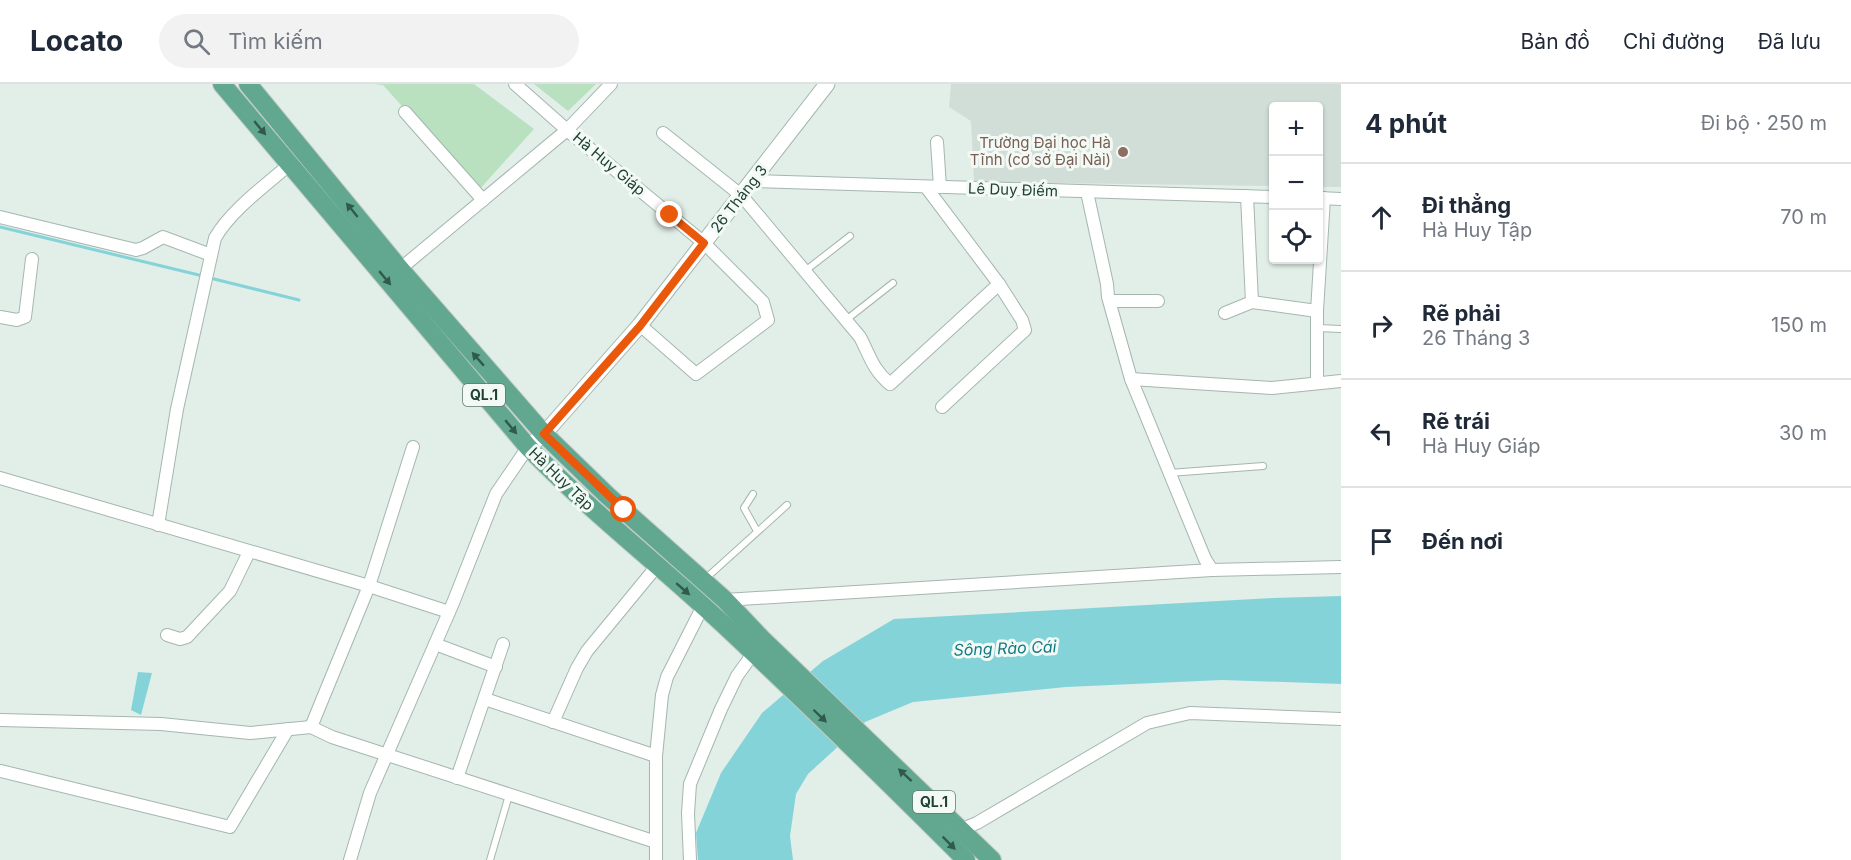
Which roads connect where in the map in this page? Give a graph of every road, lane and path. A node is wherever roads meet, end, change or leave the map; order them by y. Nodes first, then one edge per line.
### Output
1 (222, 84) edge
2 (248, 84) edge
3 (515, 84) edge
4 (611, 84) edge
5 (825, 85) edge
6 (405, 112) dead end
7 (567, 130) junction
8 (663, 133) dead end
9 (937, 142) dead end
10 (290, 164) junction
11 (753, 181) junction
12 (926, 187) junction
13 (940, 187) junction
14 (1087, 192) junction
15 (742, 196) junction
16 (1247, 196) junction
17 (1269, 197) edge
18 (1323, 198) edge
19 (1341, 199) edge
20 (483, 200) junction
21 (1321, 210) edge
22 (0, 217) edge
23 (850, 236) dead end
24 (704, 243) junction
25 (211, 255) junction
26 (32, 260) dead end
27 (400, 269) junction
28 (804, 271) junction
29 (893, 283) dead end
30 (999, 284) junction
31 (1158, 301) dead end
32 (1110, 302) junction
33 (1252, 302) junction
34 (1317, 311) junction
35 (1226, 313) dead end
36 (0, 317) edge
37 (846, 320) junction
38 (640, 326) junction
39 (1317, 328) junction
40 (1341, 329) edge
41 (1131, 379) junction
42 (1341, 381) edge
43 (1317, 382) junction
44 (942, 407) dead end
45 (544, 434) junction
46 (413, 447) dead end
47 (528, 447) junction
48 (1263, 466) dead end
49 (1168, 473) junction
50 (0, 478) edge
51 (753, 494) dead end
52 (787, 505) dead end
53 (158, 525) junction
54 (757, 531) junction
55 (249, 552) junction
56 (657, 566) junction
57 (1341, 567) edge
58 (1212, 570) junction
59 (704, 580) junction
60 (369, 586) junction
61 (725, 600) junction
62 (703, 606) junction
63 (449, 612) junction
64 (167, 635) dead end
65 (435, 644) junction
66 (503, 644) dead end
67 (758, 646) junction
68 (496, 667) junction
69 (485, 699) junction
70 (1341, 719) edge
71 (0, 720) edge
72 (553, 722) junction
73 (311, 727) junction
74 (288, 729) junction
75 (868, 751) junction
76 (387, 755) junction
77 (656, 756) junction
78 (0, 771) edge
79 (457, 778) junction
80 (509, 795) junction
81 (962, 829) junction
82 (656, 843) junction
83 (350, 860) edge
84 (490, 860) edge
85 (656, 860) edge
86 (690, 860) edge
87 (966, 860) edge
88 (992, 860) edge

1 -> 10 main road, Hà Huy Tập / QL.1
27 -> 2 main road, Hà Huy Tập / QL.1
3 - 7 street, Hà Huy Giáp
4 - 7 street
5 - 11 street, 26 Tháng 3
6 - 20 street
7 - 20 street
7 - 24 street, Hà Huy Giáp
8 - 15 street
9 - 13 street
10 - 25 street
10 -> 47 main road, Hà Huy Tập / QL.1
11 - 12 street, Lê Duy Điếm
11 - 15 street, 26 Tháng 3
12 - 13 street, Lê Duy Điếm
12 - 30 street
13 - 14 street, Lê Duy Điếm
14 - 16 street, Lê Duy Điếm
14 - 32 street
15 - 24 street, 26 Tháng 3
15 - 28 street
16 - 17 street, Lê Duy Điếm
16 - 33 street
18 - 19 street
20 - 27 street
21 - 34 street
22 - 25 street
23 - 28 lane
24 - 38 street, 26 Tháng 3
24 - 38 street, Hà Huy Giáp
25 - 53 street
26 - 36 street
45 -> 27 main road, Hà Huy Tập / QL.1
28 - 37 street
29 - 37 lane
30 - 37 street
30 - 44 street
31 - 32 street
32 - 41 street
33 - 34 street
33 - 35 street
34 - 39 street
38 - 45 street, 26 Tháng 3
39 - 40 lane
39 - 43 street
41 - 43 street
41 - 49 street
42 - 43 street
45 - 47 street, 26 Tháng 3
45 - 59 main road, Hà Huy Tập / QL.1
46 - 60 street
47 - 56 main road, Hà Huy Tập / QL.1
47 - 63 street
48 - 49 lane
49 - 58 street
50 - 53 street
51 - 54 lane
52 - 54 lane
53 - 55 street
54 - 59 lane
55 - 60 street
55 - 64 street
56 -> 62 main road, Hà Huy Tập / QL.1
56 - 72 street
57 - 58 street
58 - 61 street
59 - 61 main road, Hà Huy Tập / QL.1
60 - 63 street
60 - 73 street
61 - 67 main road, Hà Huy Tập / QL.1
62 - 67 main road, Hà Huy Tập / QL.1
62 - 77 street
63 - 65 street
65 - 68 street
65 - 76 street
66 - 68 street
67 - 75 main road, Hà Huy Tập / QL.1
67 - 86 street
68 - 69 street
69 - 72 street
69 - 79 street
70 - 81 street
71 - 74 street
72 - 77 street
73 - 74 street
73 - 76 street
74 - 78 street
81 -> 75 main road, Hà Huy Tập / QL.1
75 -> 87 main road, Hà Huy Tập / QL.1
76 - 79 street
76 - 83 street
77 - 82 street
79 - 80 street
80 - 82 street
80 - 84 lane
81 - 88 main road, Hà Huy Tập / QL.1
82 - 85 street

